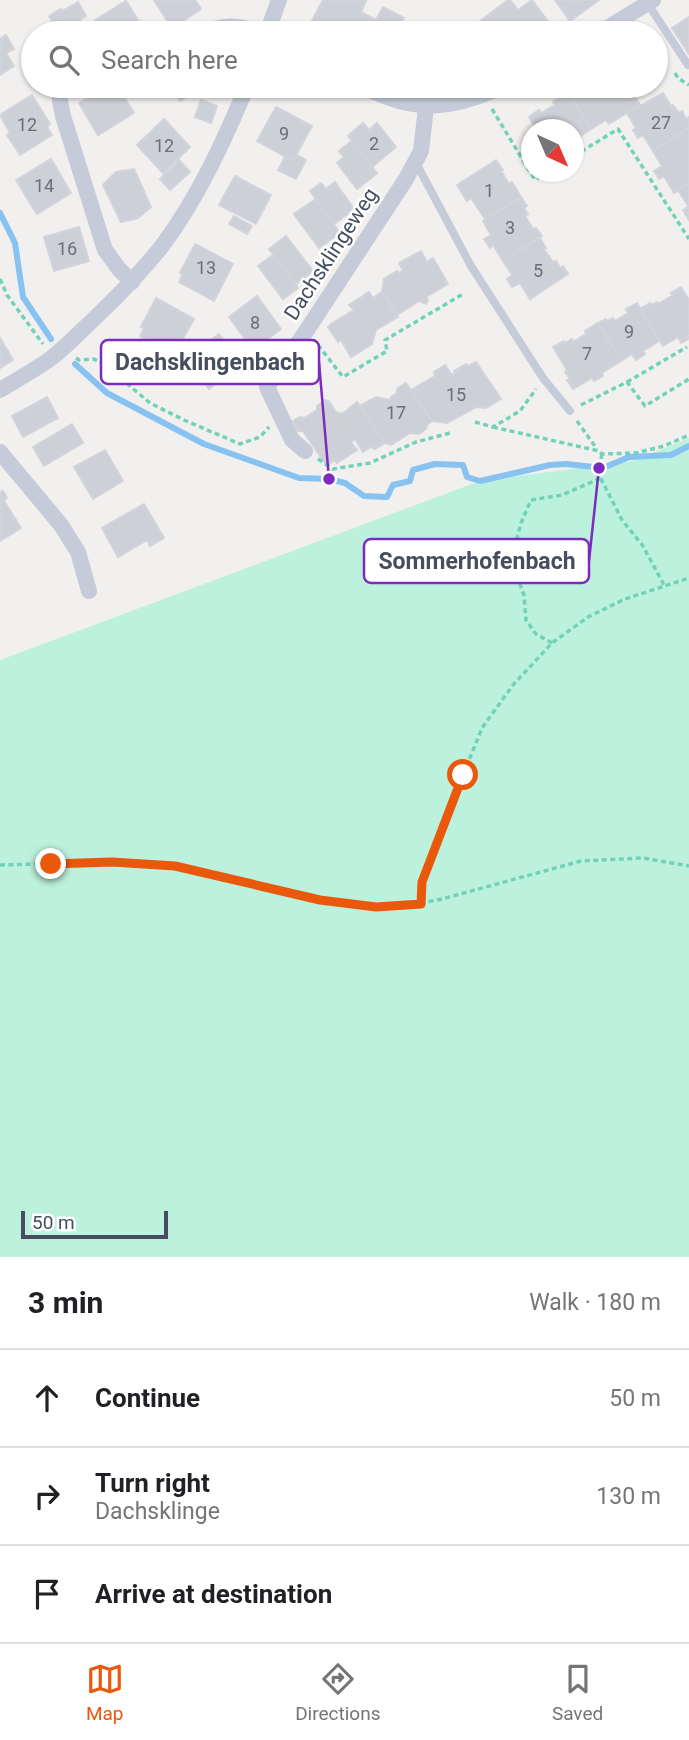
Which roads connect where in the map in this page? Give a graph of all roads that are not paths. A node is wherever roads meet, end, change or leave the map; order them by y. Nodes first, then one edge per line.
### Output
1 (279, 0) edge
2 (651, 2) edge
3 (271, 21) edge
4 (619, 21) edge
5 (662, 21) edge
6 (668, 31) edge
7 (688, 65) edge
8 (60, 98) edge
9 (242, 98) edge
10 (388, 98) edge
11 (473, 98) edge
12 (426, 107) junction
13 (415, 162) junction
14 (132, 282) junction
15 (0, 390) edge
16 (570, 411) road end
17 (306, 451) road end
18 (0, 452) edge
19 (89, 591) dead end

1 - 3 street
2 - 4 street
2 - 5 lane
6 - 7 lane
8 - 14 street
9 - 14 street
10 - 12 street
11 - 12 street
12 - 13 street, Dachsklingeweg
13 - 16 lane
13 - 17 street, Dachsklingeweg
14 - 15 street
18 - 19 street

